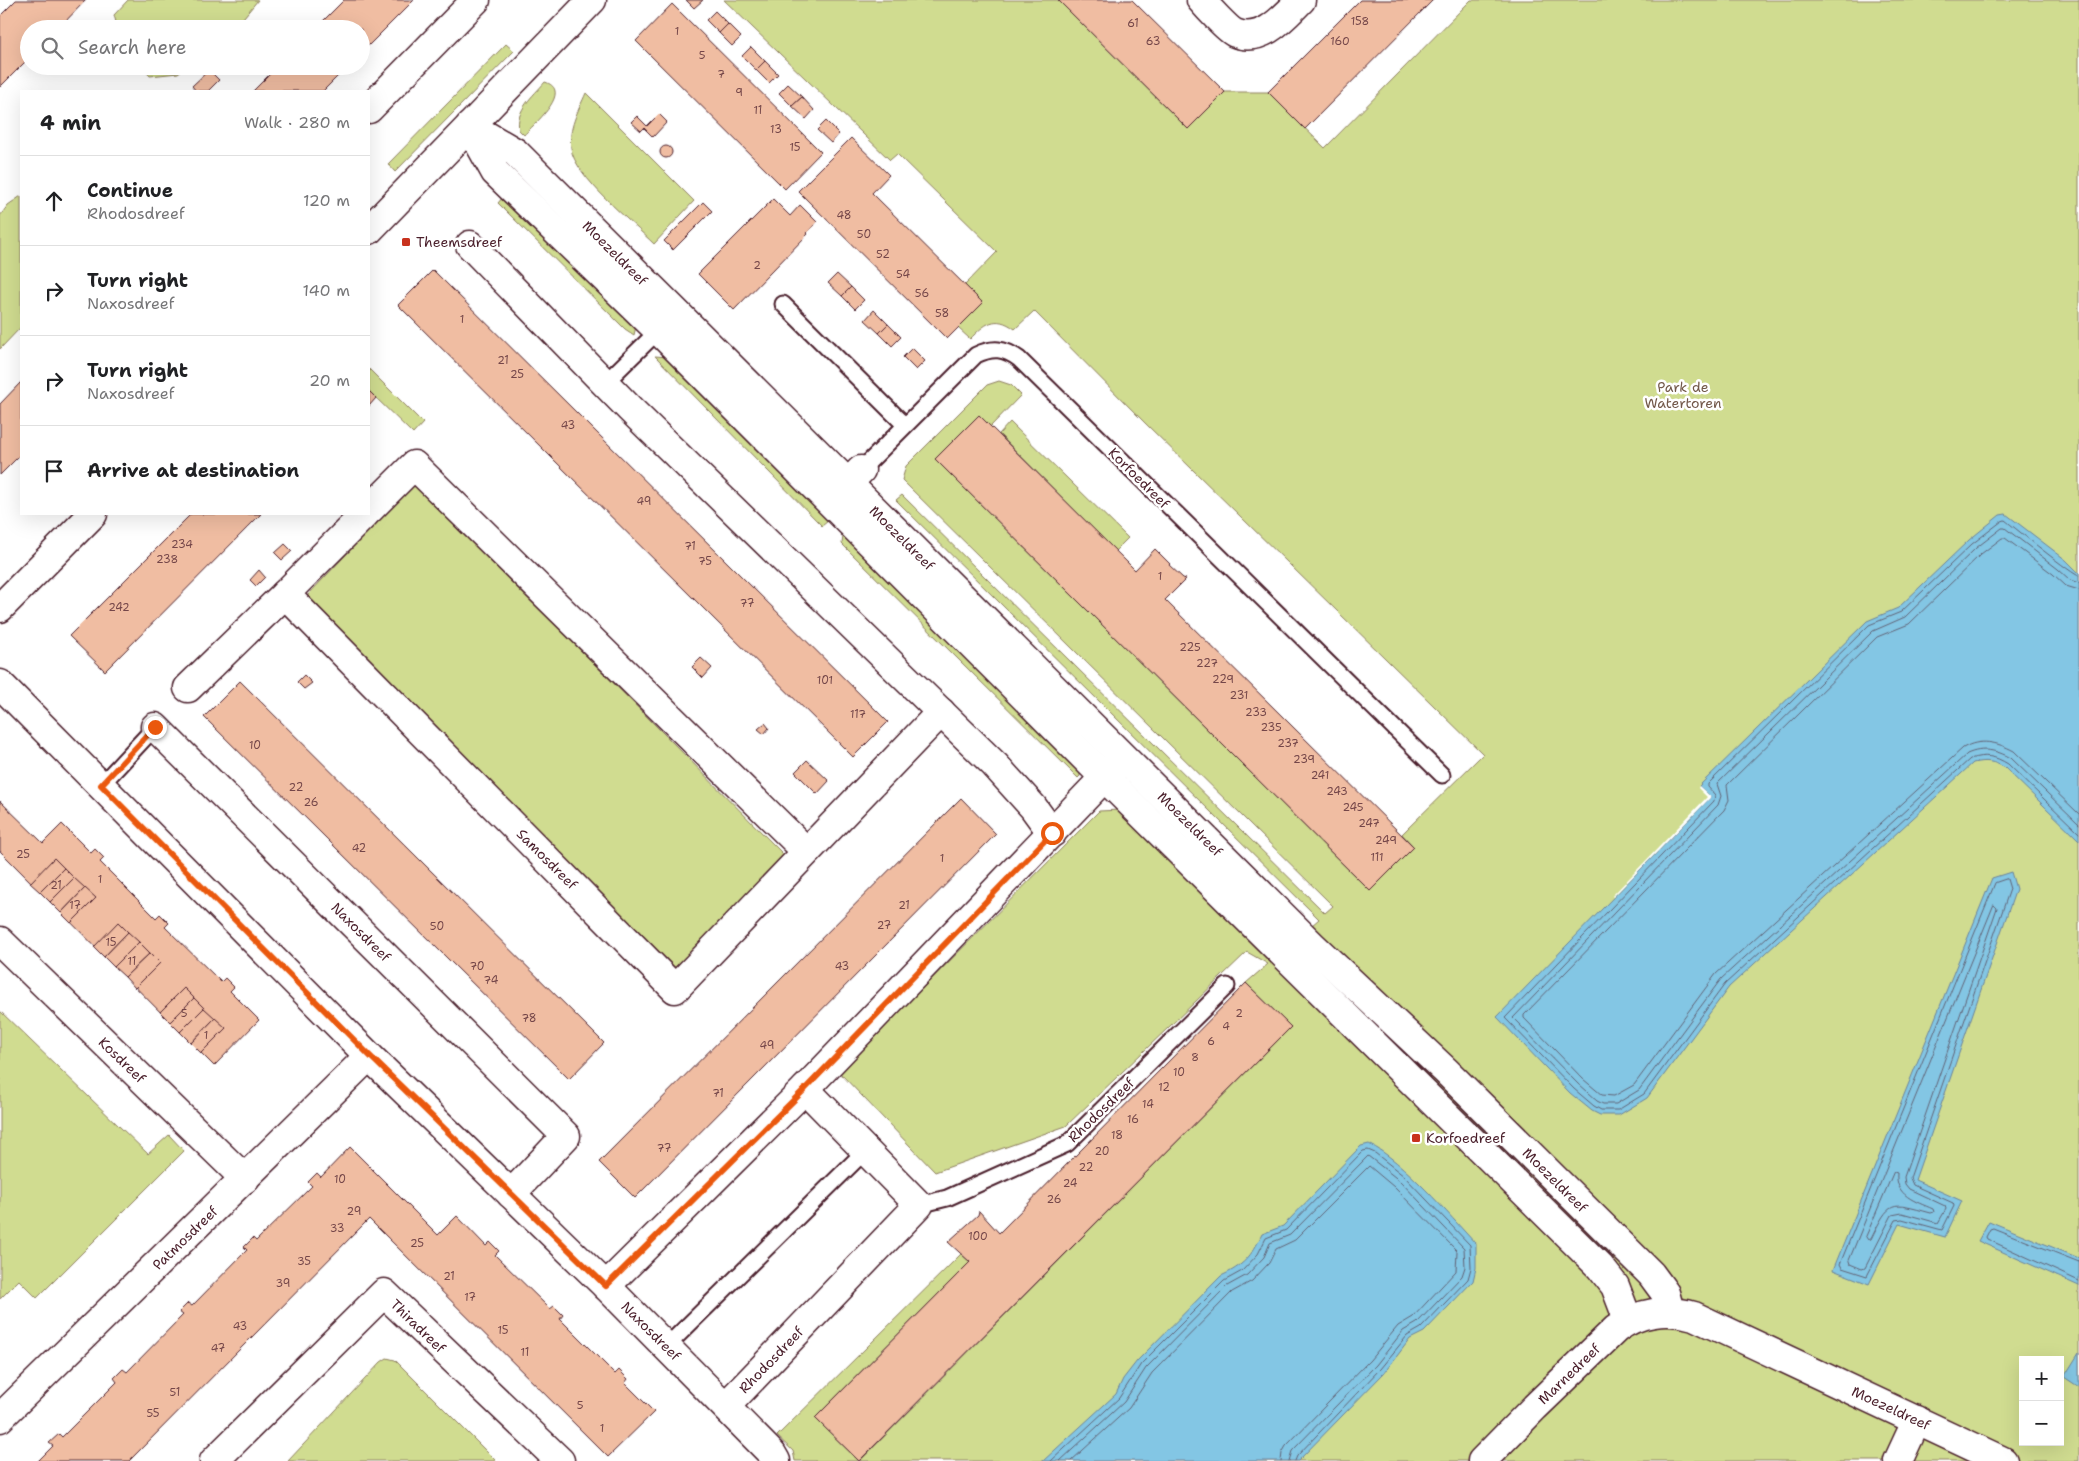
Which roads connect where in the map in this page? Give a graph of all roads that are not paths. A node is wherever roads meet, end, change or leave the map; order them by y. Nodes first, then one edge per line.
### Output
1 (476, 0) edge
2 (592, 0) edge
3 (1201, 0) edge
4 (1301, 0) edge
5 (370, 108) edge
6 (470, 126) junction
7 (370, 229) edge
8 (470, 245) dead end
9 (783, 304) dead end
10 (667, 322) junction
11 (606, 382) junction
12 (905, 425) junction
13 (846, 486) junction
14 (370, 509) edge
15 (92, 515) edge
16 (364, 515) edge
17 (285, 594) junction
18 (0, 608) edge
19 (0, 684) edge
20 (188, 688) dead end
21 (941, 712) junction
22 (155, 727) joint
23 (1124, 758) junction
24 (1442, 775) dead end
25 (1105, 778) junction
26 (101, 785) junction
27 (1052, 833) junction
28 (806, 851) junction
29 (0, 941) edge
30 (1227, 986) dead end
31 (370, 1056) junction
32 (805, 1089) junction
33 (865, 1150) junction
34 (245, 1180) junction
35 (511, 1194) junction
36 (920, 1205) junction
37 (606, 1286) junction
38 (1670, 1312) junction
39 (1628, 1320) junction
40 (666, 1347) junction
41 (726, 1406) junction
42 (0, 1418) edge
43 (1917, 1420) junction
44 (558, 1460) edge
45 (214, 1461) edge
46 (776, 1461) edge
47 (1482, 1461) edge
48 (1898, 1461) edge
49 (2003, 1461) edge

1 - 5 street
2 - 6 street
3 - 4 street
6 - 7 street
6 - 10 street, Moezeldreef
8 - 11 street
9 - 12 lane
10 - 11 lane
10 - 13 street, Moezeldreef
11 - 21 street
12 - 13 lane, Korfoedreef
12 - 24 lane, Korfoedreef
13 - 23 street, Moezeldreef
13 - 25 street, Moezeldreef
14 - 28 street
15 - 18 street
16 - 17 street
17 - 20 street
17 - 28 street, Samosdreef
19 - 26 street, Naxosdreef
21 - 27 street
21 - 28 street, Samosdreef
22 - 26 lane, Naxosdreef
22 - 35 street, Naxosdreef
23 - 25 street
23 - 38 street, Moezeldreef
25 - 27 street
25 - 39 street, Moezeldreef
26 - 31 street, Naxosdreef
27 - 32 street
29 - 34 street, Kosdreef
30 - 36 lane, Rhodosdreef
31 - 34 street, Patmosdreef
31 - 35 street, Naxosdreef
32 - 33 street
32 - 37 street
33 - 36 street
33 - 40 lane
34 - 42 street, Patmosdreef
35 - 37 street, Naxosdreef
36 - 41 street, Rhodosdreef
37 - 40 street, Naxosdreef
38 - 39 street, Marnedreef
38 - 43 street, Moezeldreef
39 - 47 street, Marnedreef
40 - 41 street, Naxosdreef
41 - 46 street, Naxosdreef
43 - 48 street
43 - 49 street, Moezeldreef
44 - 45 street, Thiradreef

